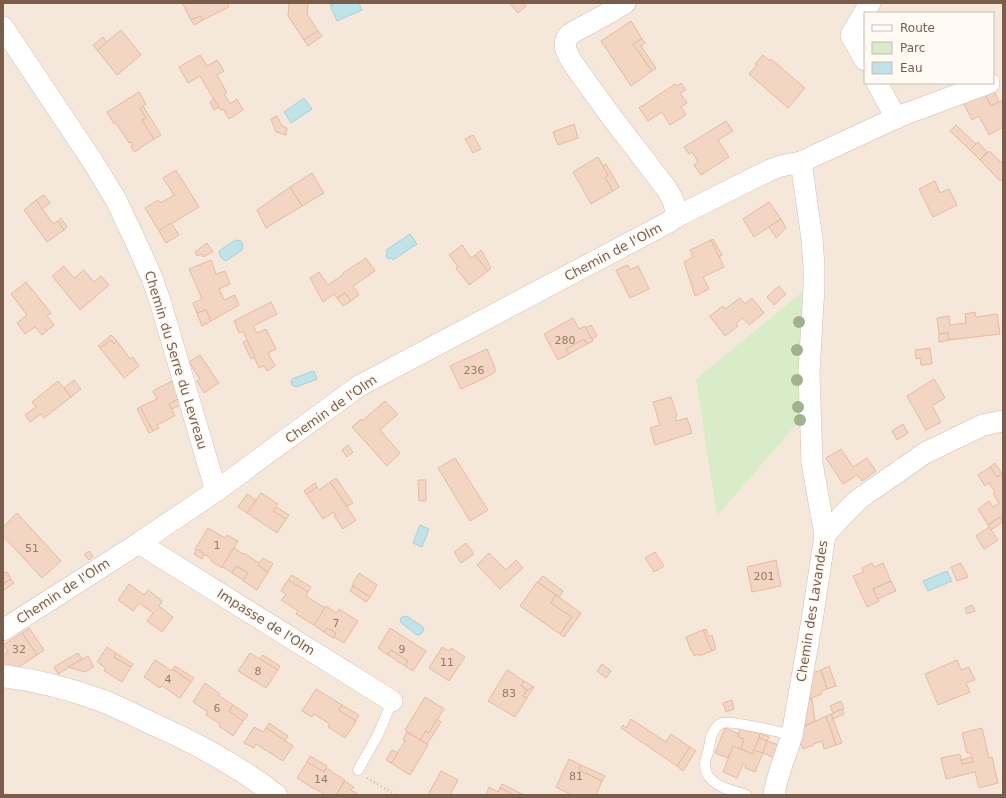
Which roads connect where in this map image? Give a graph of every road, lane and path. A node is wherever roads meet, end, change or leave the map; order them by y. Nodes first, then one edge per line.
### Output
1 (625, 3) edge
2 (870, 3) edge
3 (865, 12) edge
4 (864, 13) edge
5 (3, 27) edge
6 (864, 58) edge
7 (878, 84) edge
8 (986, 84) edge
9 (896, 118) junction
10 (801, 162) junction
11 (676, 217) junction
12 (1003, 421) edge
13 (216, 492) junction
14 (825, 535) junction
15 (139, 543) junction
16 (3, 630) edge
17 (3, 676) edge
18 (392, 701) joint
19 (792, 735) junction
20 (358, 770) joint
21 (276, 795) edge
22 (396, 795) edge
23 (746, 795) edge
24 (774, 795) edge

1 - 11 street, Chemin de l'Olm
2 - 3 street
4 - 6 street
5 - 13 street, Chemin du Serre du Levreau
7 - 9 street
8 - 9 street, Chemin de l'Olm
9 - 10 street, Chemin de l'Olm
10 - 11 street, Chemin de l'Olm
10 - 14 street, Chemin des Lavandes
11 - 13 street, Chemin de l'Olm
12 - 14 street
13 - 15 street, Chemin de l'Olm
14 - 19 street, Chemin des Lavandes
15 - 16 street, Chemin de l'Olm
15 - 18 street, Impasse de l'Olm
17 - 21 street
18 - 20 lane
19 - 23 lane
19 - 24 street, Chemin des Lavandes
20 - 22 path

